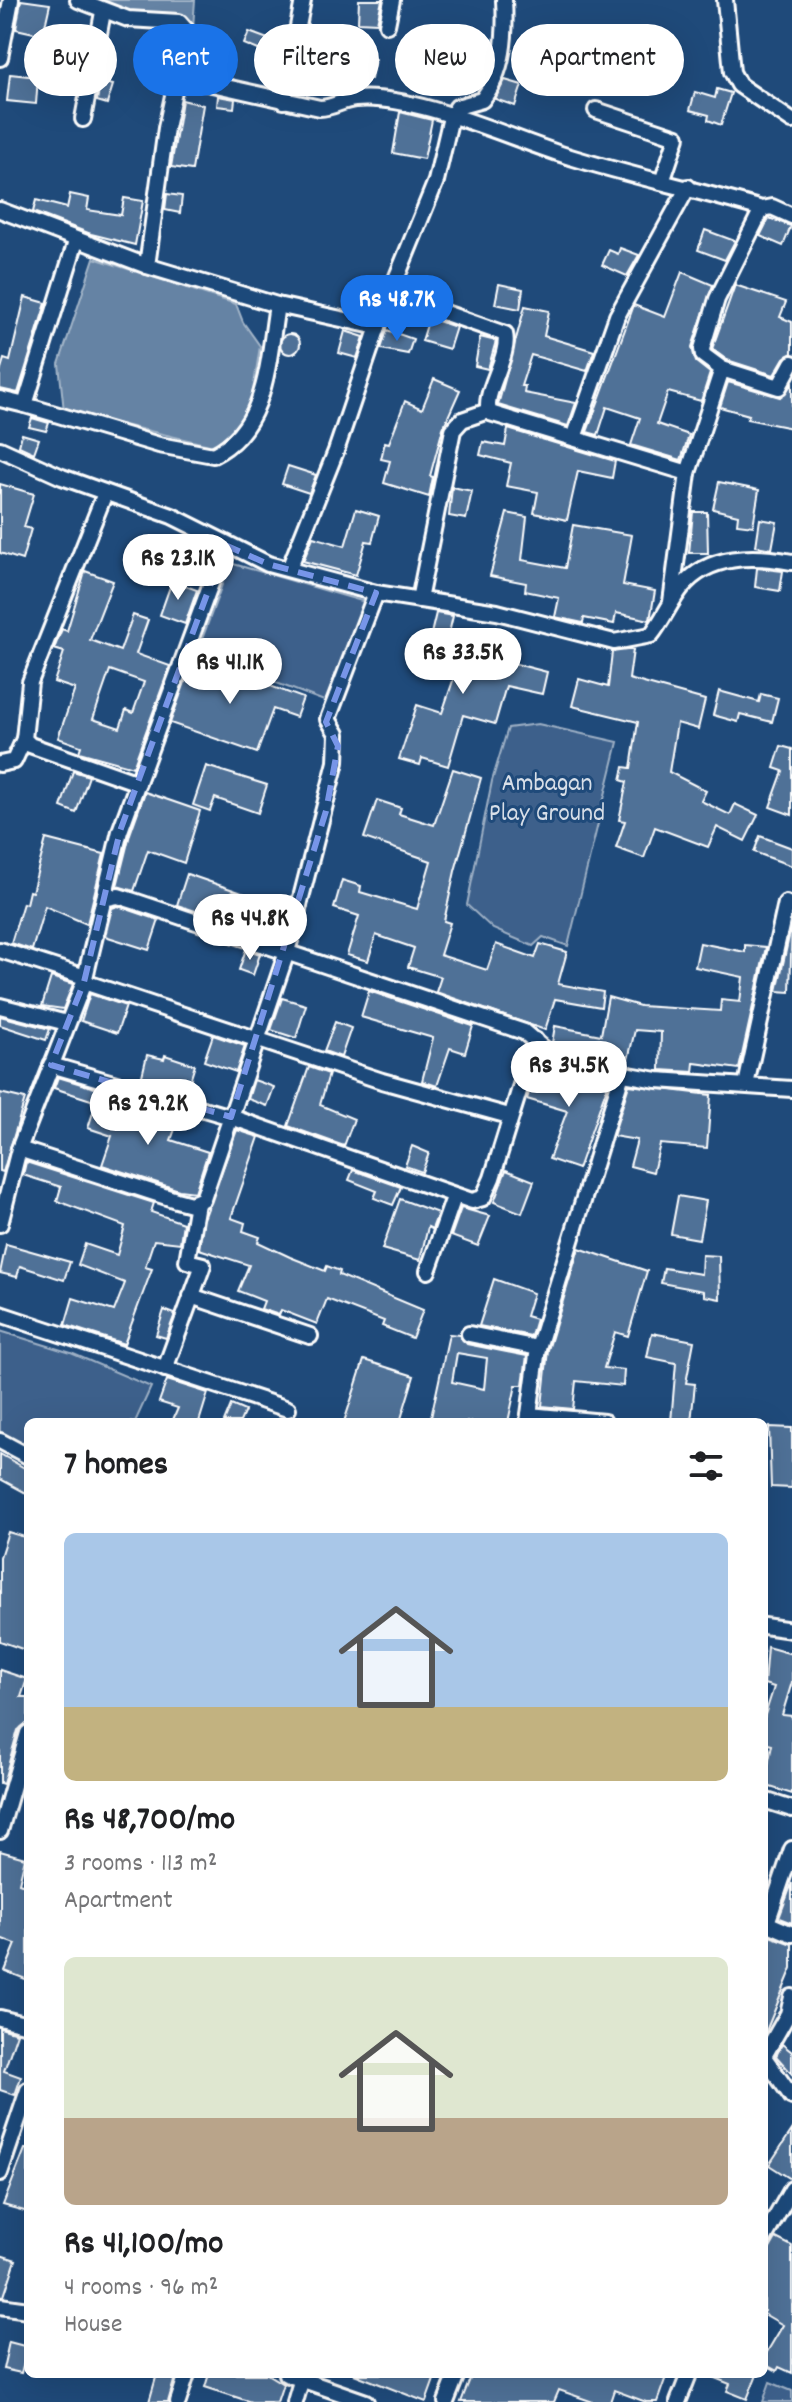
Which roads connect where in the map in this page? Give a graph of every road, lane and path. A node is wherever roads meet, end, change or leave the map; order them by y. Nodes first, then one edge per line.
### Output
1 (11, 0) edge
2 (78, 0) edge
3 (303, 0) edge
4 (392, 0) edge
5 (504, 0) edge
6 (725, 0) edge
7 (103, 12) junction
8 (176, 24) edge
9 (387, 25) dead end
10 (0, 58) edge
11 (238, 90) edge
12 (173, 96) edge
13 (284, 101) junction
14 (596, 110) dead end
15 (451, 117) junction
16 (83, 119) dead end
17 (792, 121) edge
18 (662, 182) junction
19 (688, 187) junction
20 (762, 209) junction
21 (0, 210) edge
22 (792, 216) edge
23 (76, 241) junction
24 (147, 266) junction
25 (391, 294) junction
26 (277, 305) junction
27 (378, 327) junction
28 (792, 363) edge
29 (722, 369) junction
30 (0, 399) edge
31 (25, 405) junction
32 (488, 411) junction
33 (574, 438) junction
34 (0, 449) edge
35 (688, 473) junction
36 (105, 493) junction
37 (225, 545) junction
38 (792, 562) edge
39 (289, 569) junction
40 (376, 593) junction
41 (419, 600) junction
42 (671, 605) junction
43 (24, 739) junction
44 (0, 764) edge
45 (138, 783) junction
46 (104, 899) junction
47 (786, 903) dead end
48 (0, 950) edge
49 (287, 952) junction
50 (84, 980) junction
51 (0, 1006) edge
52 (67, 1023) junction
53 (256, 1039) junction
54 (535, 1040) junction
55 (51, 1065) junction
56 (622, 1074) junction
57 (746, 1085) junction
58 (792, 1089) edge
59 (509, 1116) junction
60 (231, 1117) junction
61 (19, 1149) junction
62 (454, 1197) junction
63 (197, 1203) junction
64 (0, 1224) edge
65 (428, 1271) dead end
66 (191, 1296) junction
67 (0, 1314) edge
68 (469, 1334) dead end
69 (310, 1336) dead end
70 (538, 1348) junction
71 (165, 1369) junction
72 (288, 1409) dead end
73 (529, 1418) edge
74 (0, 1441) edge
75 (24, 1454) edge
76 (768, 1627) edge
77 (792, 1630) edge
78 (24, 1747) edge
79 (768, 1801) edge
80 (792, 1809) edge
81 (0, 1831) edge
82 (792, 1849) edge
83 (768, 1916) edge
84 (768, 1923) edge
85 (792, 1934) edge
86 (792, 1997) edge
87 (790, 2015) edge
88 (0, 2018) edge
89 (24, 2024) edge
90 (768, 2051) edge
91 (768, 2063) edge
92 (792, 2097) edge
93 (24, 2102) edge
94 (0, 2173) edge
95 (792, 2189) edge
96 (768, 2231) edge
97 (0, 2306) edge
98 (24, 2309) edge
99 (186, 2378) edge
100 (302, 2378) joint
101 (455, 2378) edge
102 (687, 2378) edge
103 (178, 2402) edge
104 (295, 2402) edge
105 (366, 2402) edge
106 (446, 2402) edge
107 (678, 2402) edge

1 - 10 street
2 - 7 street
3 - 13 street
4 - 9 street
5 - 15 street
6 - 17 street
7 - 8 street
7 - 16 street
11 - 13 street
12 - 24 street
13 - 15 street
14 - 18 street
15 - 18 street
15 - 25 street
18 - 19 street
19 - 20 street
19 - 33 street
20 - 22 street
20 - 29 street
21 - 23 street
23 - 24 street
23 - 31 street
24 - 26 street
25 - 27 street
25 - 32 street
26 - 27 street
26 - 31 street
27 - 39 street
28 - 29 street
29 - 35 street
30 - 31 street
32 - 33 street
32 - 41 street
33 - 35 street
34 - 36 street
35 - 42 street
36 - 37 street
36 - 43 street
37 - 39 street
37 - 45 street
38 - 42 street
39 - 40 street
40 - 41 street
40 - 49 street
41 - 42 street
43 - 44 street
43 - 45 street
45 - 46 street
46 - 49 street
46 - 50 street
47 - 57 street
48 - 50 street
49 - 53 street
49 - 54 street
50 - 52 street
50 - 53 street
51 - 52 street
52 - 55 street
53 - 59 street
53 - 60 street
54 - 56 street
54 - 59 street
55 - 60 street
55 - 61 street
56 - 57 street
56 - 70 street
57 - 58 street
59 - 62 street
60 - 62 street
60 - 63 street
61 - 63 street
61 - 64 street
62 - 65 street
63 - 66 street
66 - 69 street
66 - 71 street
67 - 71 street
68 - 70 street
70 - 73 street
71 - 72 street
74 - 75 street
76 - 77 street
78 - 81 street
79 - 80 street
82 - 83 street
84 - 85 street
86 - 87 street
87 - 90 street
88 - 89 street
91 - 92 street
93 - 94 street
95 - 96 street
97 - 98 street
99 - 103 street
100 - 104 street
100 - 105 street
101 - 106 street
102 - 107 street

